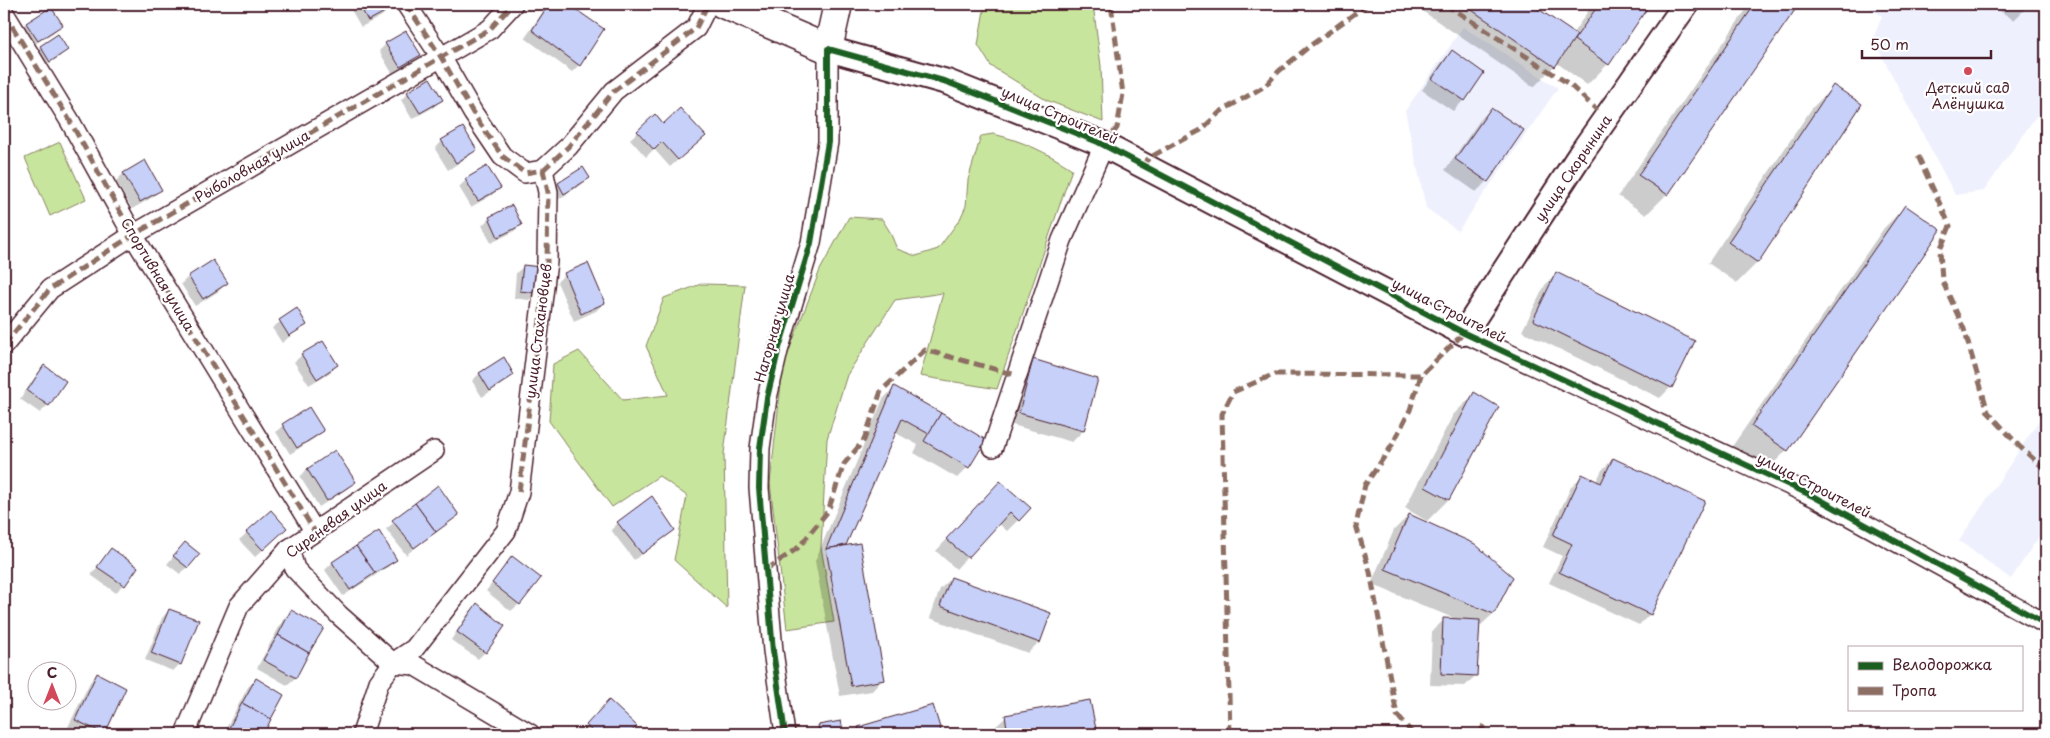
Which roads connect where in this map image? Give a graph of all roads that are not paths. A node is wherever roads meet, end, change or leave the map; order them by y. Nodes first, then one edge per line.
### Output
1 (406, 4) edge
2 (513, 4) edge
3 (708, 4) edge
4 (723, 4) edge
5 (838, 4) edge
6 (1686, 4) edge
7 (4, 13) edge
8 (828, 49) junction
9 (441, 57) junction
10 (1104, 145) junction
11 (543, 170) junction
12 (133, 235) junction
13 (1464, 334) junction
14 (4, 345) edge
15 (993, 446) dead end
16 (434, 451) dead end
17 (315, 532) junction
18 (289, 549) junction
19 (2046, 624) edge
20 (393, 663) junction
21 (185, 734) edge
22 (362, 734) edge
23 (530, 734) edge
24 (785, 734) edge

1 - 9 street
2 - 9 street, Рыболовная улица
3 - 11 street
4 - 8 main road, улица Строителей
5 - 8 main road
6 - 13 street, улица Скорынина
7 - 12 street, Спортивная улица
8 - 10 street, улица Строителей
8 - 24 street, Нагорная улица
9 - 11 street
9 - 12 street, Рыболовная улица
10 - 13 street, улица Строителей
10 - 15 street
11 - 20 street, улица Стахановцев
12 - 14 street, Рыболовная улица
12 - 17 street, Спортивная улица
13 - 19 street, улица Строителей
16 - 17 street, Сиреневая улица
17 - 18 street, Сиреневая улица
18 - 20 street
18 - 21 street, Сиреневая улица
20 - 22 street
20 - 23 street

